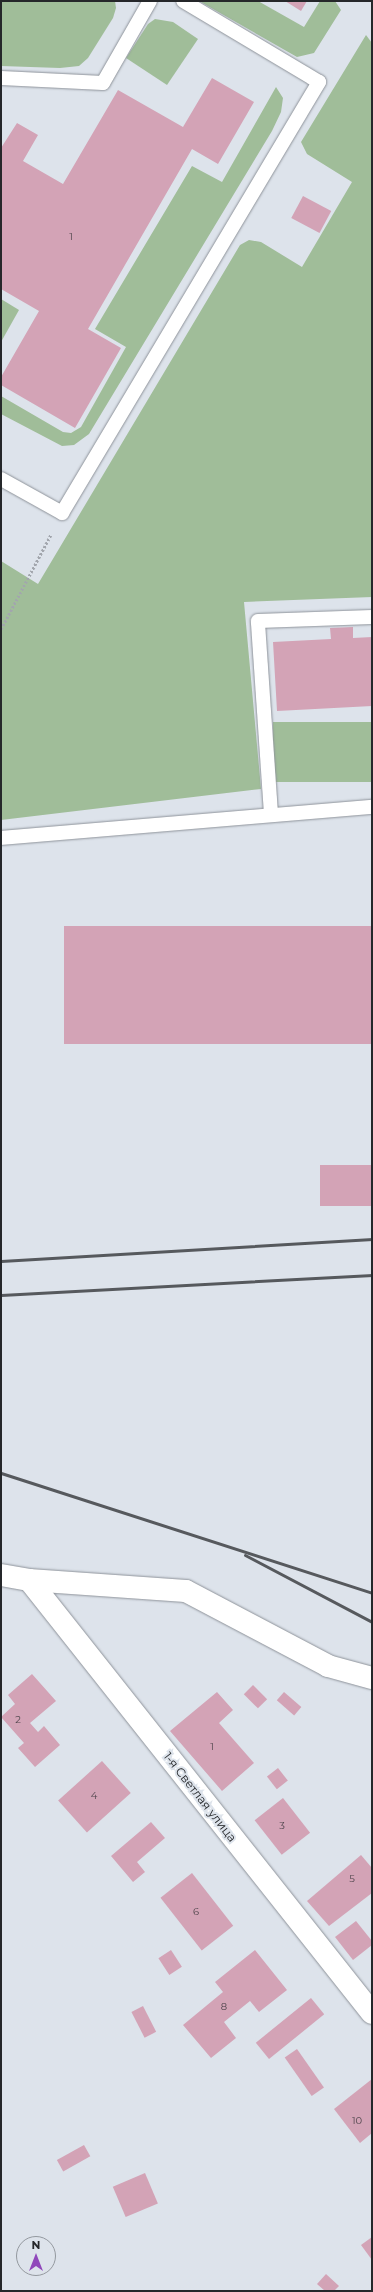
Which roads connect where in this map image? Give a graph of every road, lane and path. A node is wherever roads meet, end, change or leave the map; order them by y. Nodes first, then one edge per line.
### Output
1 (150, 1) edge
2 (183, 1) edge
3 (1, 78) edge
4 (1, 479) edge
5 (62, 513) junction
6 (372, 617) edge
7 (1, 629) edge
8 (372, 807) edge
9 (271, 814) junction
10 (1, 838) edge
11 (1, 1575) edge
12 (29, 1580) junction
13 (372, 1678) edge
14 (372, 2013) edge

1 - 3 lane
2 - 5 lane
4 - 5 lane
5 - 7 path
6 - 9 lane
8 - 9 lane
9 - 10 lane
11 - 12 street
12 - 13 street
12 - 14 street, 1-я Светлая улица

